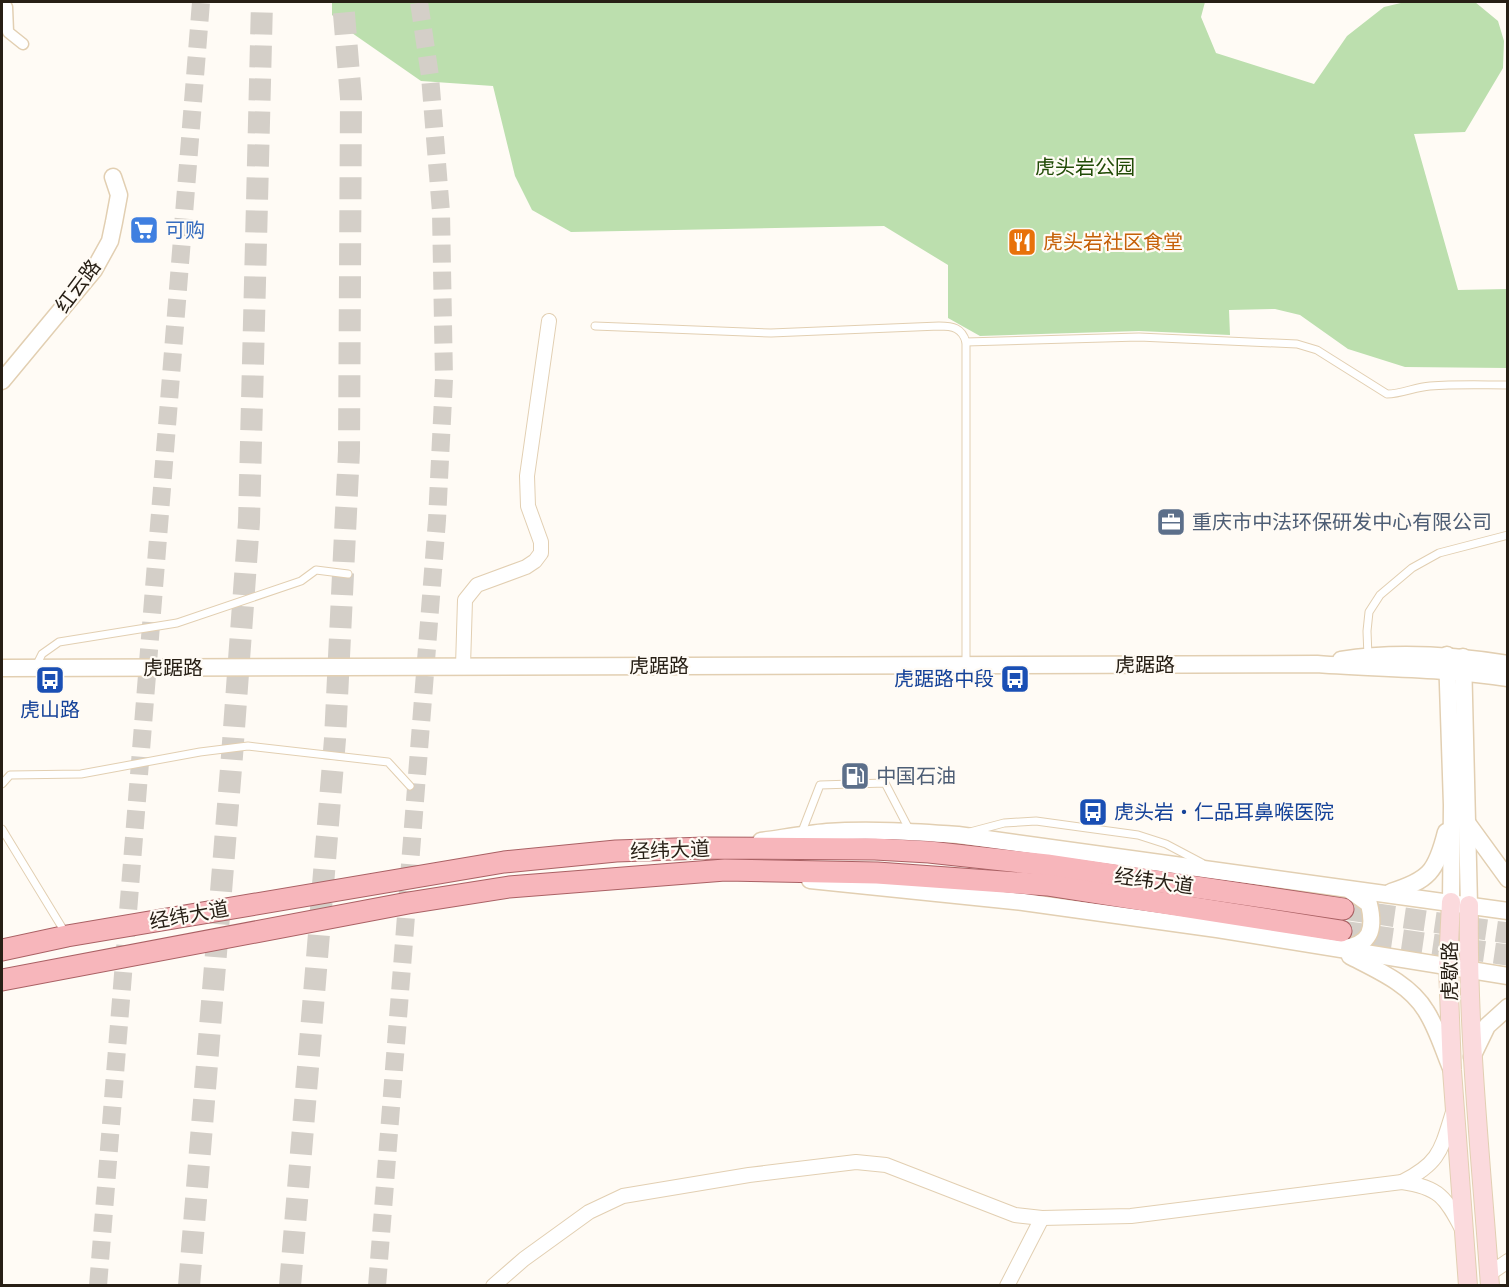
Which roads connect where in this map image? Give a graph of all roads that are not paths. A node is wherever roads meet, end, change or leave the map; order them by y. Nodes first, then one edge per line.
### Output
1 (4, 2) edge
2 (23, 44) dead end
3 (113, 177) dead end
4 (549, 321) dead end
5 (595, 327) dead end
6 (966, 342) junction
7 (2, 381) edge
8 (1508, 385) edge
9 (1508, 535) edge
10 (348, 573) dead end
11 (1368, 662) junction
12 (1456, 663) junction
13 (1508, 664) edge
14 (463, 666) junction
15 (966, 666) junction
16 (2, 668) edge
17 (34, 668) junction
18 (1508, 678) edge
19 (2, 784) edge
20 (410, 786) dead end
21 (1452, 805) junction
22 (1468, 824) junction
23 (2, 829) edge
24 (910, 832) junction
25 (958, 835) junction
26 (800, 836) junction
27 (705, 848) junction
28 (1212, 869) junction
29 (1508, 879) edge
30 (1387, 894) junction
31 (1347, 900) junction
32 (1460, 904) junction
33 (1508, 911) edge
34 (67, 936) junction
35 (1338, 940) junction
36 (2, 950) edge
37 (1448, 966) junction
38 (1468, 970) junction
39 (1508, 976) edge
40 (2, 980) edge
41 (1508, 1006) edge
42 (1472, 1057) junction
43 (1452, 1070) junction
44 (1455, 1104) junction
45 (1402, 1182) junction
46 (1042, 1218) junction
47 (1465, 1235) junction
48 (1508, 1261) edge
49 (1489, 1280) edge
50 (493, 1286) edge
51 (1007, 1286) edge
52 (1468, 1286) edge

1 - 2 street
3 - 7 street, 红云路
4 - 14 street
5 - 6 lane
6 - 8 lane
6 - 15 lane
9 - 11 lane
10 - 17 lane
11 - 12 street, 虎踞路
11 - 15 street, 虎踞路
12 - 13 street, 虎踞路
12 - 18 street, 虎踞路
12 - 21 street, 虎歇路
12 - 22 street, 虎歇路
14 - 15 street, 虎踞路
14 - 17 street, 虎踞路
16 - 17 street, 虎踞路
19 - 20 lane
21 - 30 street
21 - 32 street, 虎歇路
22 - 29 street
22 - 32 street, 虎歇路
23 - 34 lane
24 - 25 street
24 - 26 street
24 - 26 lane
25 - 28 street
25 - 28 lane
26 - 27 street
27 - 31 main road, 经纬大道
27 - 34 main road, 经纬大道
28 - 31 street
30 - 31 street
30 - 32 street
31 - 35 street
32 - 33 street
32 - 37 main road, 虎歇路
32 - 38 main road, 虎歇路
34 - 36 main road, 经纬大道
35 - 37 street
35 - 40 main road, 经纬大道
35 - 43 street
37 - 38 street
37 - 43 main road, 虎歇路
38 - 39 street
38 - 42 main road, 虎歇路
41 - 42 street
42 - 49 main road, 虎歇路
43 - 44 main road, 虎歇路
44 - 45 street
44 - 47 main road, 虎歇路
45 - 46 street
45 - 47 street
46 - 50 street
46 - 51 street
47 - 52 main road, 虎歇路
48 - 49 street

